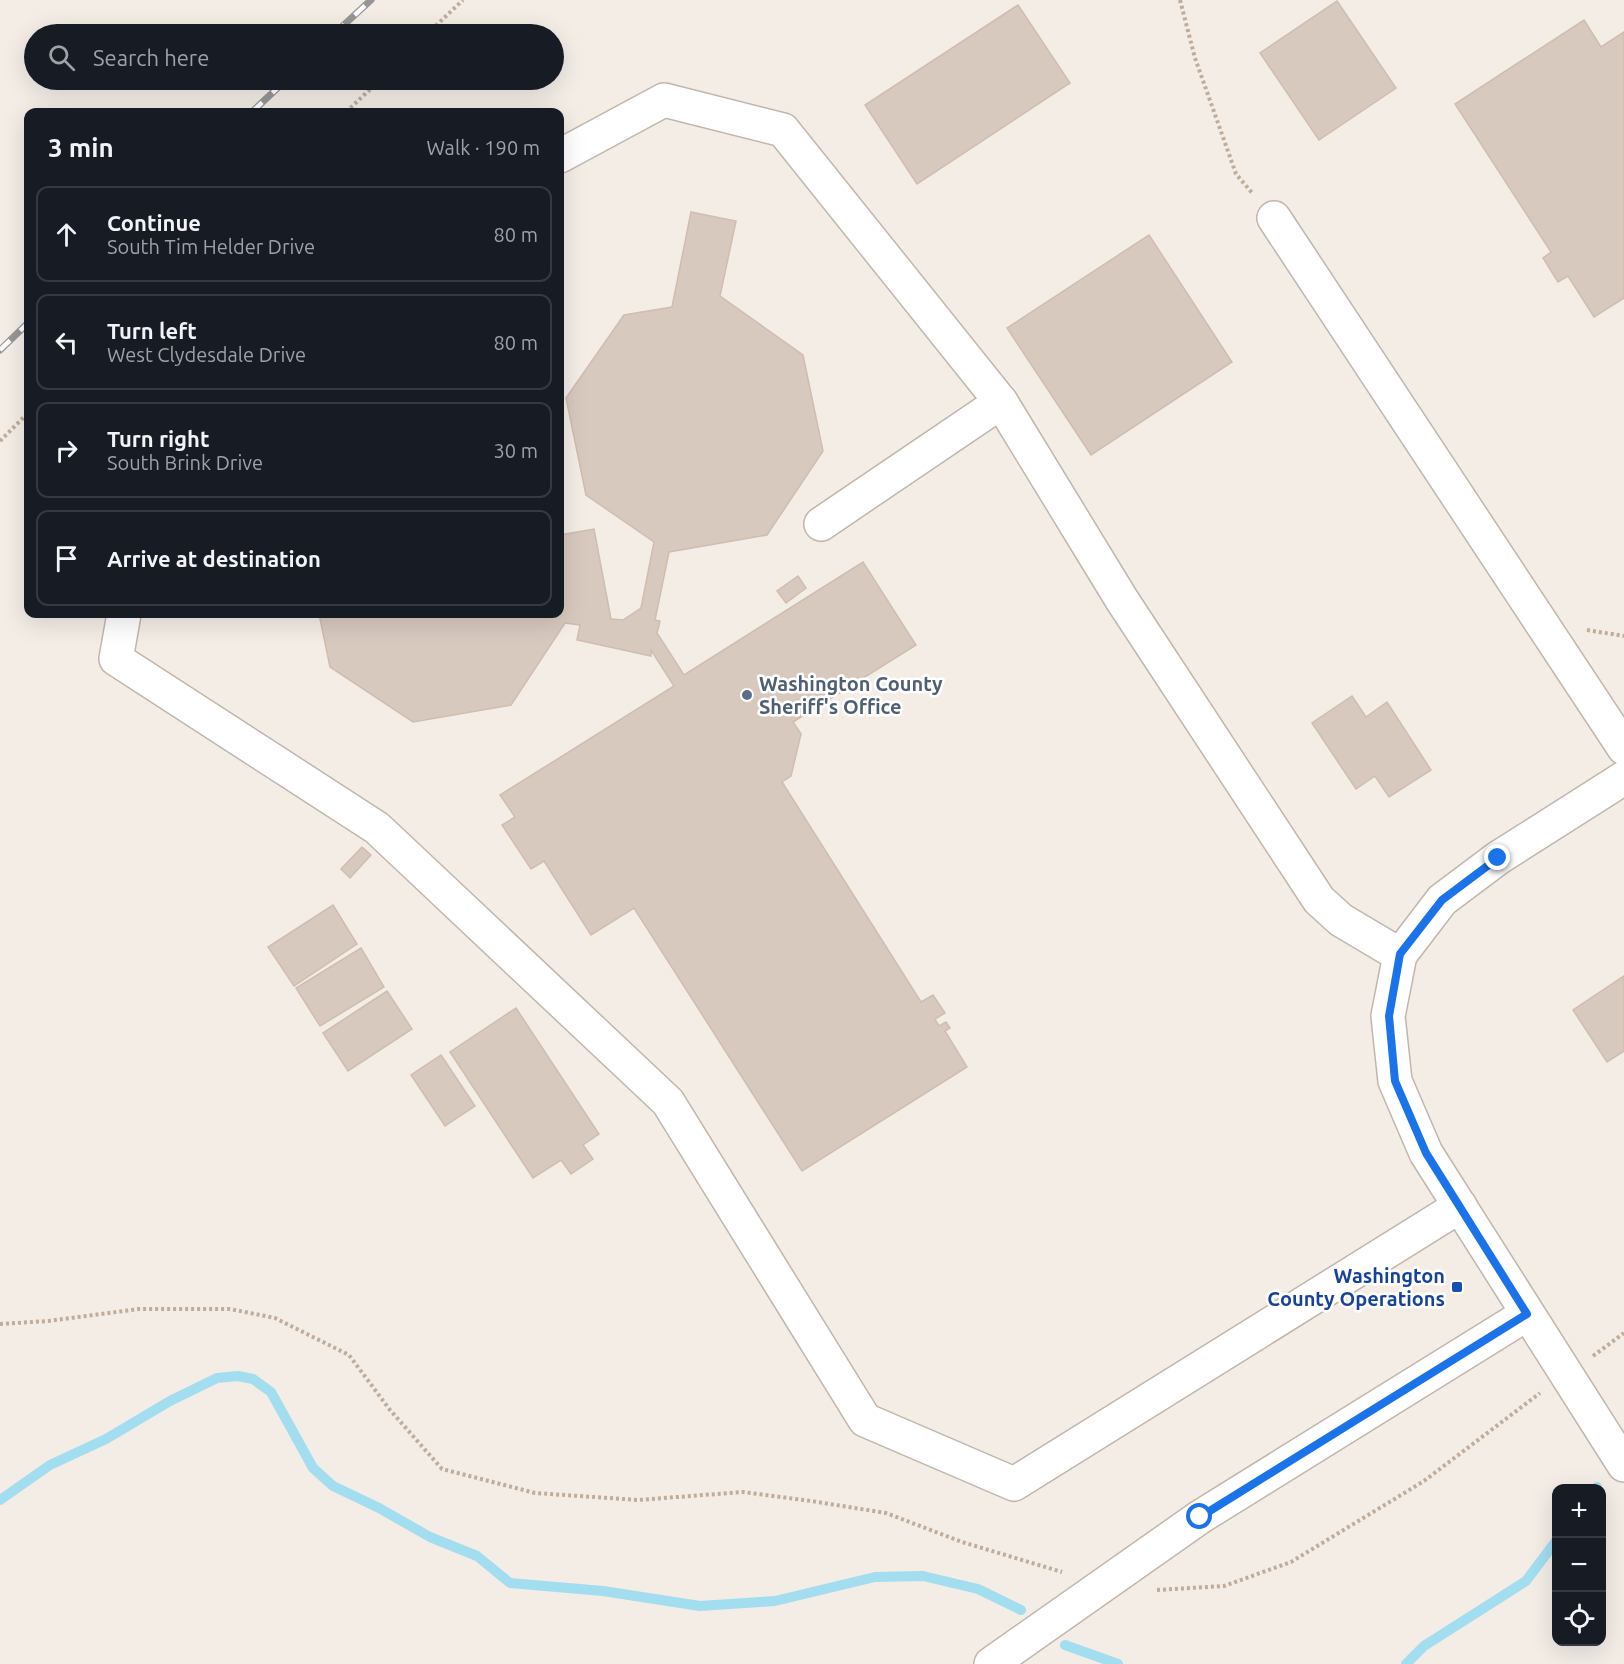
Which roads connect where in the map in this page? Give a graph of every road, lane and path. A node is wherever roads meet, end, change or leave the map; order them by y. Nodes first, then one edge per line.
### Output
1 (463, 0) edge
2 (1180, 0) edge
3 (438, 24) edge
4 (369, 90) edge
5 (350, 108) edge
6 (564, 154) edge
7 (1274, 218) joint
8 (1001, 402) junction
9 (24, 417) edge
10 (0, 441) edge
11 (821, 524) dead end
12 (123, 618) edge
13 (1624, 748) edge
14 (1624, 778) edge
15 (1400, 954) junction
16 (1460, 1206) junction
17 (1527, 1314) junction
18 (0, 1324) edge
19 (1565, 1374) junction
20 (1624, 1466) edge
21 (1104, 1584) junction
22 (1153, 1591) dead end
23 (991, 1664) edge

1 - 3 path
2 - 7 path
4 - 5 path
6 - 8 street
7 - 13 street
8 - 11 street
8 - 15 street
9 - 10 path
12 - 16 street
14 - 15 street
15 - 16 street
16 - 17 street
17 - 19 street
17 - 21 street
18 - 21 path
19 - 20 street
19 - 22 path
21 - 23 street

